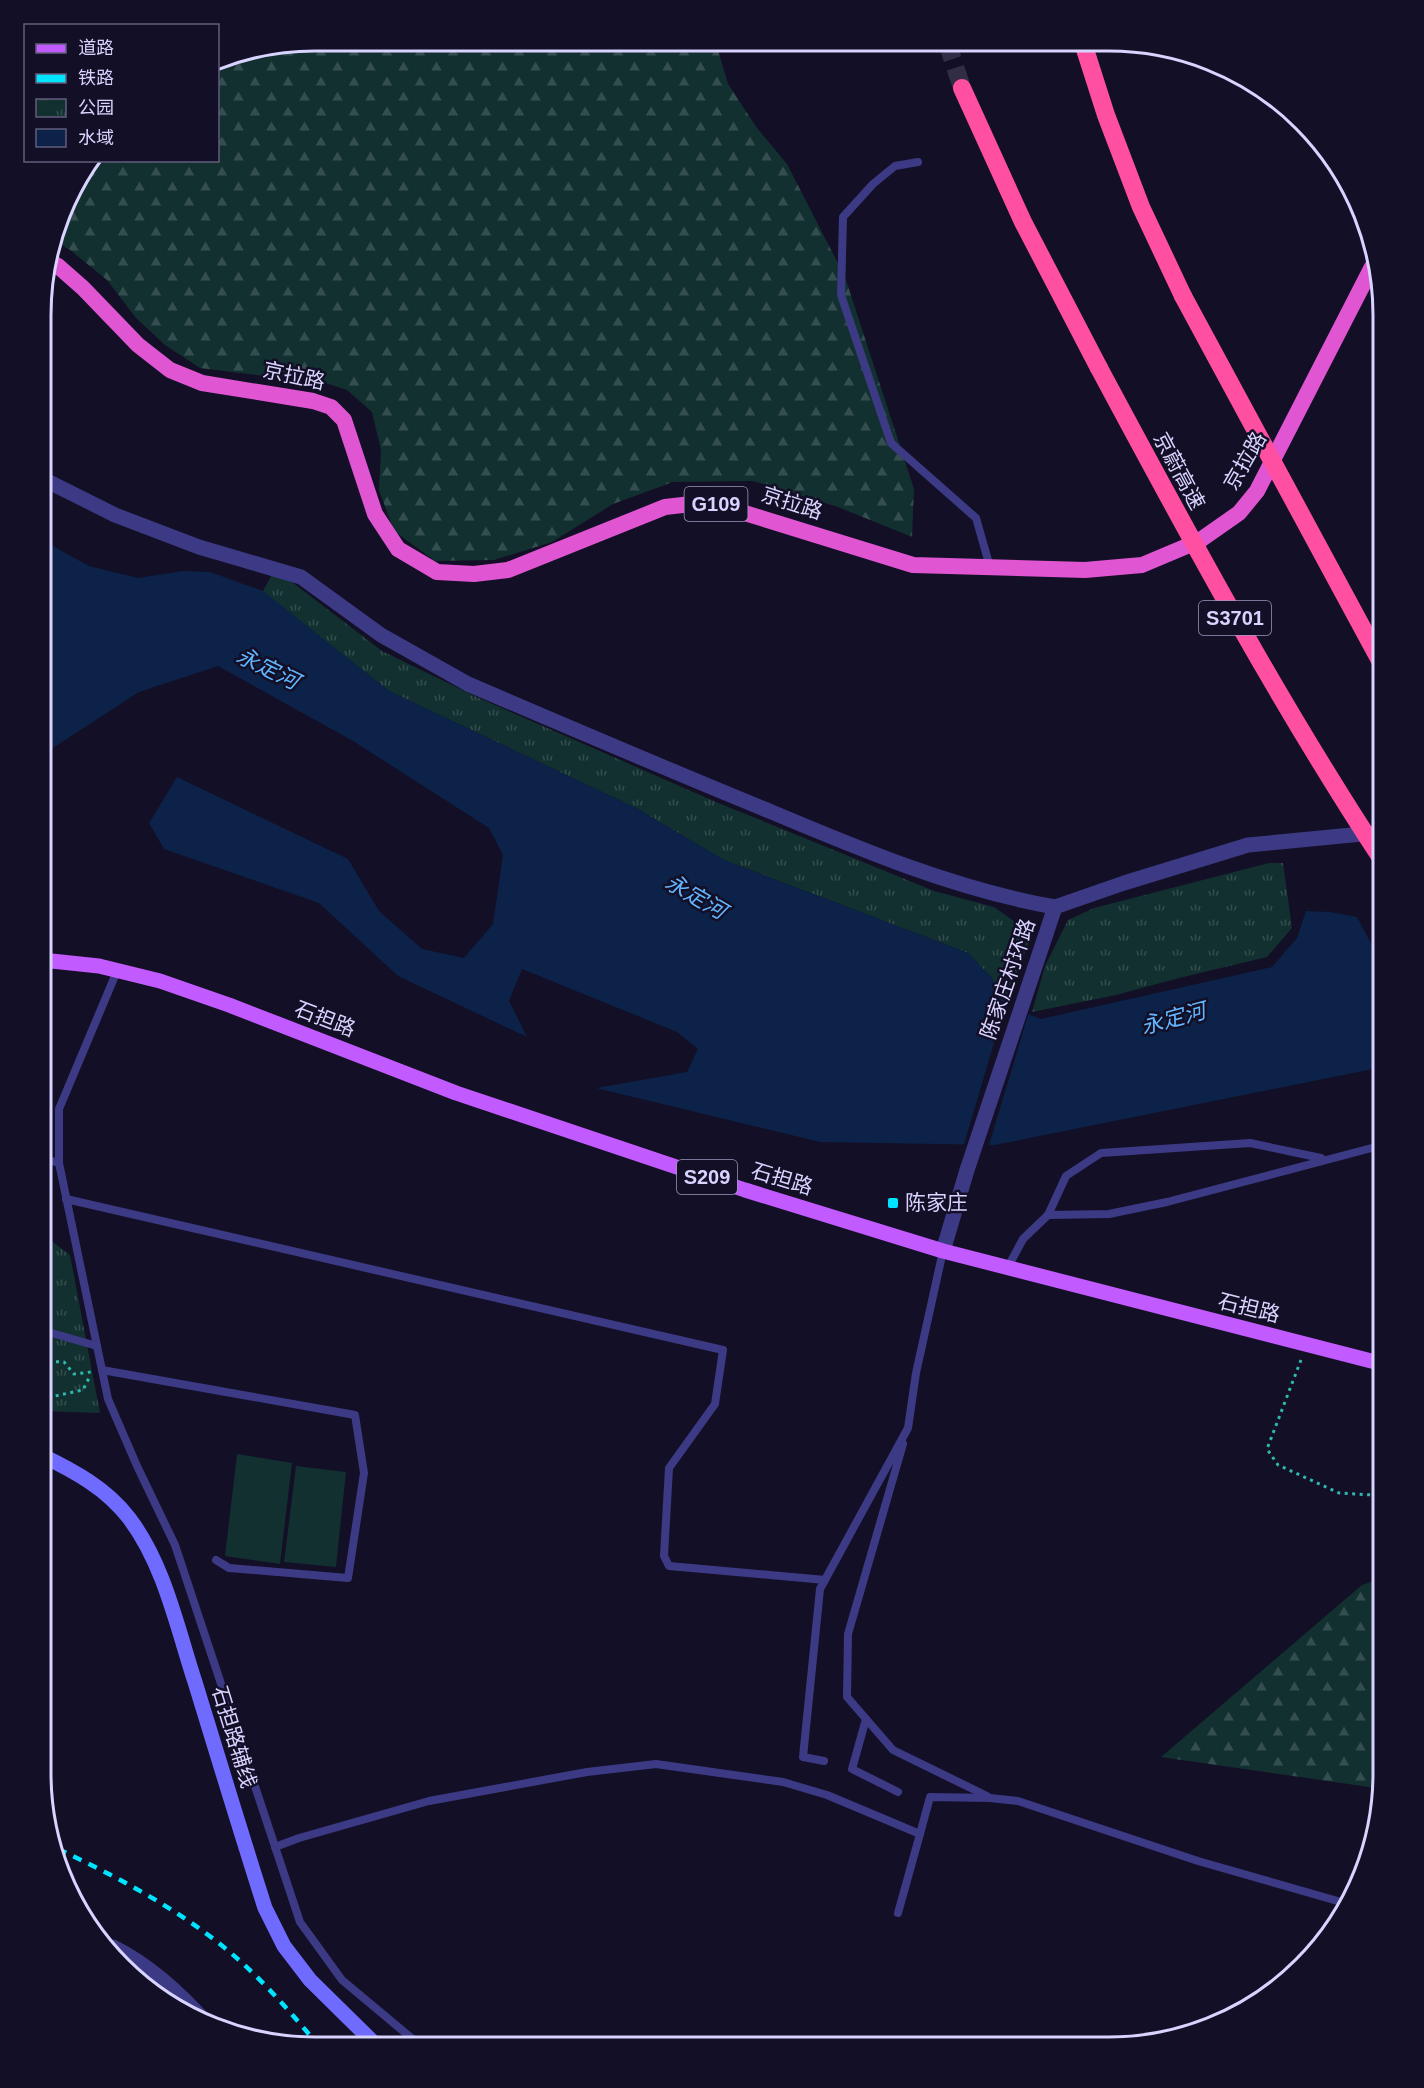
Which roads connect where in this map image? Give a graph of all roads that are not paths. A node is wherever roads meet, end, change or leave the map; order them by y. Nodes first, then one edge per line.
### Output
1 (1086, 51) edge
2 (962, 88) tunnel mouth
3 (918, 162) dead end
4 (56, 265) edge
5 (1369, 272) edge
6 (51, 483) edge
7 (990, 567) junction
8 (1373, 648) edge
9 (1373, 833) edge
10 (1373, 846) edge
11 (1055, 907) junction
12 (51, 961) edge
13 (117, 970) junction
14 (1373, 1147) edge
15 (1325, 1159) junction
16 (51, 1161) edge
17 (59, 1163) junction
18 (66, 1199) junction
19 (1048, 1215) junction
20 (943, 1251) junction
21 (1008, 1268) junction
22 (51, 1333) edge
23 (97, 1346) junction
24 (1373, 1361) edge
25 (102, 1370) junction
26 (908, 1428) junction
27 (51, 1460) edge
28 (216, 1560) dead end
29 (825, 1580) junction
30 (866, 1719) junction
31 (824, 1761) dead end
32 (898, 1792) dead end
33 (990, 1798) junction
34 (920, 1834) junction
35 (275, 1847) junction
36 (1340, 1902) edge
37 (898, 1913) dead end
38 (120, 1950) edge
39 (186, 2004) edge
40 (368, 2037) edge
41 (410, 2037) edge

1 - 8 highway, bridge
2 - 10 highway, 京蔚高速 / S3701, bridge
3 - 7 lane
4 - 7 highway, 京拉路 / G109
5 - 7 highway, 京拉路 / G109
6 - 11 street
9 - 11 street, 陈家庄村环路
11 - 20 street, 陈家庄村环路
12 - 13 main road, 石担路 / S209
13 - 17 lane
13 - 20 main road, 石担路 / S209
14 - 15 lane
15 - 19 lane
15 - 19 lane
16 - 17 lane
17 - 18 lane
18 - 23 lane
18 - 29 lane
19 - 21 lane
20 - 21 main road, 石担路 / S209
20 - 26 lane
21 - 24 main road, 石担路 / S209
22 - 23 lane
23 - 25 lane
25 - 28 lane
25 - 35 lane
26 - 29 lane
26 - 30 lane
27 - 40 main road, 石担路辅线
29 - 31 lane
30 - 32 lane
30 - 33 lane
33 - 34 lane
33 - 36 lane
34 - 35 lane
34 - 37 lane
35 - 41 lane
38 - 39 street

